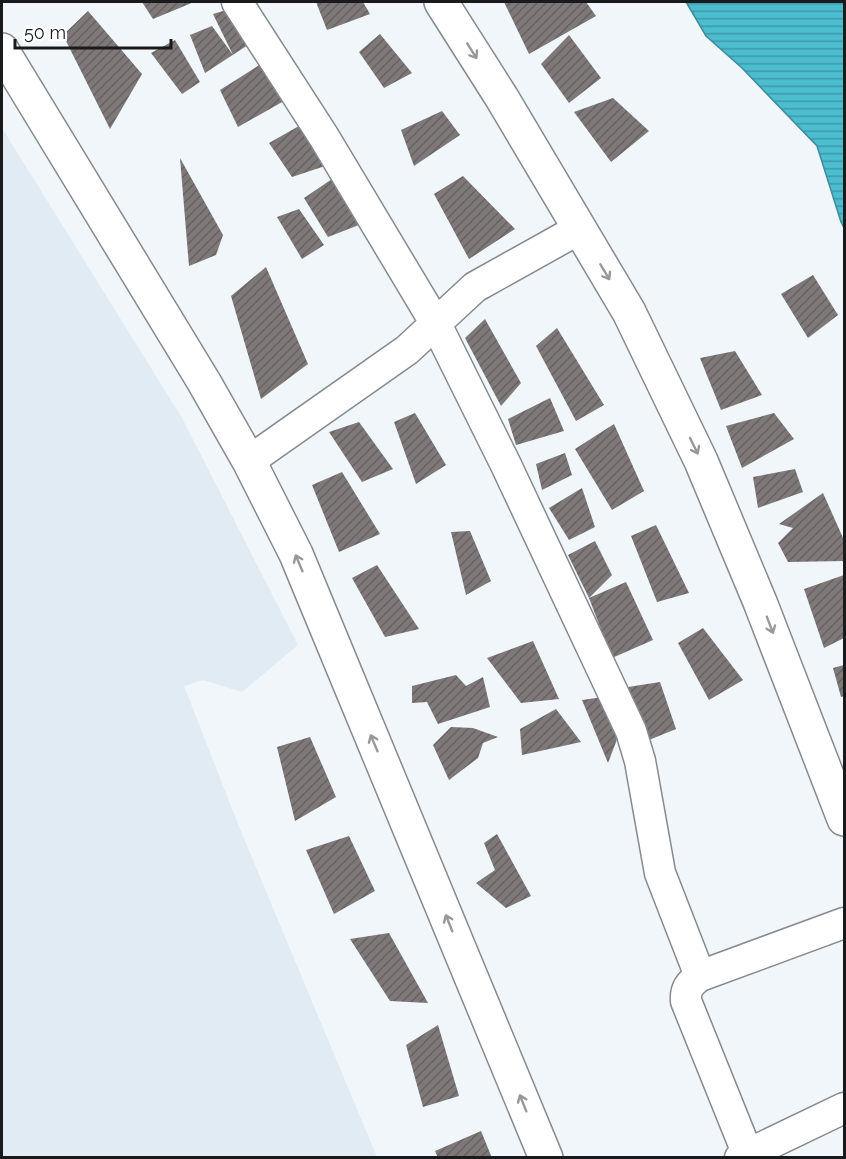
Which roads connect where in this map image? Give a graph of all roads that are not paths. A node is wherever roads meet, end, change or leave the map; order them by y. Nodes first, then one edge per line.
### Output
1 (237, 2) edge
2 (441, 2) edge
3 (2, 50) edge
4 (579, 229) junction
5 (436, 324) junction
6 (249, 461) junction
7 (844, 819) edge
8 (844, 923) edge
9 (700, 976) junction
10 (844, 1108) edge
11 (744, 1156) edge
12 (546, 1158) edge

1 - 5 street
2 -> 4 main road
3 - 6 main road
4 - 5 street
4 -> 7 main road
5 - 6 street
5 - 9 street
12 -> 6 main road
8 - 9 street
9 - 11 street
10 - 11 street

